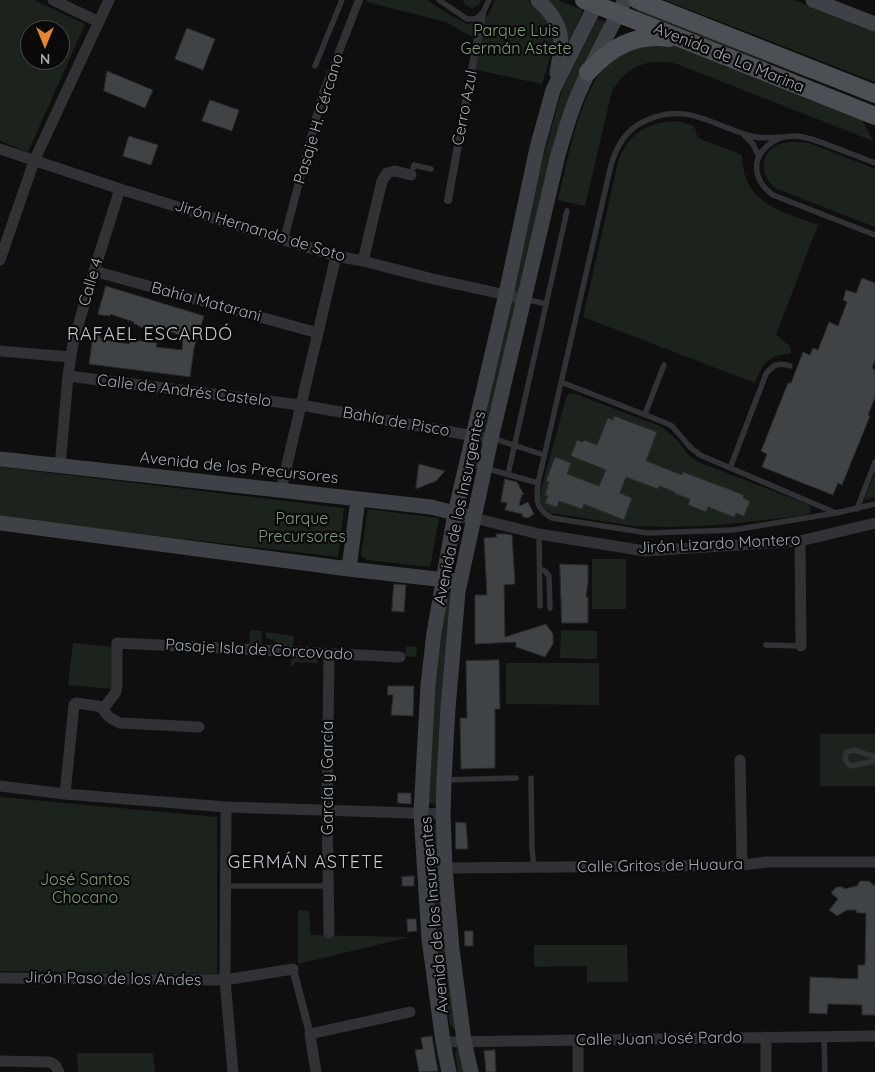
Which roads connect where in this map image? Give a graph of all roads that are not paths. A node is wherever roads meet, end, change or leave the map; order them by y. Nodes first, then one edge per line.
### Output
1 (53, 0) edge
2 (109, 0) edge
3 (342, 0) edge
4 (359, 0) edge
5 (439, 0) edge
6 (489, 0) edge
7 (538, 0) edge
8 (637, 0) edge
9 (813, 0) edge
10 (593, 2) edge
11 (834, 4) edge
12 (621, 7) edge
13 (482, 15) junction
14 (99, 22) junction
15 (875, 24) edge
16 (686, 41) junction
17 (315, 66) dead end
18 (756, 69) junction
19 (816, 71) junction
20 (588, 72) junction
21 (850, 84) junction
22 (553, 90) junction
23 (875, 94) edge
24 (837, 101) junction
25 (872, 117) edge
26 (739, 132) junction
27 (782, 137) junction
28 (0, 150) edge
29 (759, 158) junction
30 (34, 161) junction
31 (875, 163) edge
32 (431, 169) dead end
33 (411, 175) joint
34 (120, 189) junction
35 (448, 200) dead end
36 (567, 211) dead end
37 (875, 235) edge
38 (284, 239) junction
39 (336, 256) junction
40 (0, 260) edge
41 (363, 261) junction
42 (94, 271) junction
43 (506, 294) junction
44 (525, 299) junction
45 (546, 304) junction
46 (318, 333) junction
47 (0, 351) edge
48 (70, 357) junction
49 (664, 365) dead end
50 (790, 366) dead end
51 (68, 376) junction
52 (561, 382) junction
53 (301, 405) junction
54 (645, 414) junction
55 (473, 435) junction
56 (492, 438) junction
57 (515, 445) junction
58 (544, 454) junction
59 (0, 460) edge
60 (875, 462) edge
61 (467, 463) junction
62 (60, 466) junction
63 (486, 468) junction
64 (730, 468) junction
65 (508, 474) junction
66 (538, 483) junction
67 (281, 490) junction
68 (358, 499) junction
69 (875, 504) edge
70 (856, 509) junction
71 (455, 512) junction
72 (836, 513) junction
73 (474, 518) junction
74 (875, 522) edge
75 (0, 526) edge
76 (539, 534) junction
77 (800, 541) junction
78 (349, 569) junction
79 (540, 569) junction
80 (444, 580) junction
81 (460, 582) junction
82 (540, 606) dead end
83 (550, 608) dead end
84 (766, 646) dead end
85 (802, 646) joint
86 (329, 654) junction
87 (400, 657) dead end
88 (103, 709) junction
89 (199, 727) dead end
90 (875, 757) edge
91 (740, 760) dead end
92 (875, 761) edge
93 (516, 778) dead end
94 (531, 778) dead end
95 (444, 780) junction
96 (0, 786) edge
97 (64, 794) junction
98 (226, 807) junction
99 (327, 810) junction
100 (421, 813) junction
101 (443, 814) junction
102 (875, 862) edge
103 (742, 865) junction
104 (445, 868) junction
105 (534, 868) junction
106 (225, 886) junction
107 (328, 886) junction
108 (329, 932) dead end
109 (293, 969) joint
110 (0, 978) edge
111 (225, 980) junction
112 (410, 1012) dead end
113 (310, 1034) junction
114 (824, 1036) junction
115 (875, 1036) edge
116 (766, 1037) junction
117 (578, 1040) junction
118 (464, 1041) junction
119 (443, 1042) junction
120 (0, 1061) edge
121 (58, 1072) edge
122 (233, 1072) edge
123 (316, 1072) edge
124 (449, 1072) edge
125 (471, 1072) edge
126 (578, 1072) edge
127 (766, 1072) edge
128 (825, 1072) edge

1 - 14 street
2 - 14 street
3 - 17 lane
4 - 38 street, Pasaje H. Cércano
5 - 13 lane
6 - 13 lane
7 - 22 main road
8 - 19 main road, Avenida de La Marina
9 - 11 main road
10 - 12 main road, Avenida de La Marina
10 - 22 main road, Avenida de los Insurgentes
11 - 15 main road
12 - 16 main road, Avenida de La Marina
12 - 20 main road, Avenida de los Insurgentes
13 - 35 street, Cerro Azul
14 - 30 street
16 - 18 main road, Avenida de La Marina
16 - 20 main road
18 - 19 main road
18 - 24 main road, Avenida de La Marina
19 - 21 main road, Avenida de La Marina
20 - 44 main road, Avenida de los Insurgentes
21 - 23 main road, Avenida de La Marina
21 - 24 main road
22 - 43 main road, Avenida de los Insurgentes
24 - 25 main road, Avenida de La Marina
26 - 27 lane
26 - 29 lane
26 - 52 lane
27 - 29 lane
27 - 31 lane
28 - 30 street, Jirón Hernando de Soto
29 - 37 lane
30 - 34 street, Jirón Hernando de Soto
30 - 40 street
32 - 33 lane
33 - 41 street
34 - 38 street, Jirón Hernando de Soto
34 - 42 street, Calle 4
36 - 45 lane
38 - 39 street, Jirón Hernando de Soto
39 - 41 street, Jirón Hernando de Soto
39 - 46 street
41 - 43 street, Jirón Hernando de Soto
42 - 46 street, Bahía Matarani
42 - 48 street, Calle 4
43 - 44 street, Jirón Hernando de Soto
43 - 55 main road, Avenida de los Insurgentes
44 - 45 lane
44 - 56 main road, Avenida de los Insurgentes
45 - 57 lane
46 - 53 street
47 - 48 street
48 - 51 street, Calle 4
49 - 54 lane
50 - 64 lane
51 - 53 street, Calle de Andrés Castelo
51 - 62 street, Calle 4
52 - 54 lane
52 - 58 lane
53 - 55 street, Bahía de Pisco
53 - 67 street
54 - 64 lane
55 - 56 street, Bahía de Pisco
55 - 61 main road, Avenida de los Insurgentes
56 - 57 lane
56 - 63 main road, Avenida de los Insurgentes
57 - 58 lane
57 - 65 lane
58 - 66 lane
59 - 62 main road, Avenida de los Precursores
60 - 70 lane
61 - 63 lane
61 - 71 main road, Avenida de los Insurgentes
62 - 67 main road, Avenida de los Precursores
63 - 65 lane
63 - 73 main road, Avenida de los Insurgentes
64 - 72 lane
65 - 66 lane
66 - 72 lane
67 - 68 main road, Avenida de los Precursores
68 - 71 main road, Avenida de los Precursores
68 - 78 main road
69 - 70 lane
70 - 72 lane
71 - 73 main road, Avenida de los Precursores
71 - 80 main road, Avenida de los Insurgentes
73 - 76 street, Jirón Lizardo Montero
73 - 81 main road, Avenida de los Insurgentes
74 - 77 street, Jirón Lizardo Montero
75 - 78 main road
76 - 77 street, Jirón Lizardo Montero
76 - 79 lane
77 - 85 street
78 - 80 main road
79 - 82 lane
79 - 83 lane
80 - 81 main road
80 - 100 main road, Avenida de los Insurgentes
81 - 95 main road, Avenida de los Insurgentes
84 - 85 lane
86 - 87 street, Pasaje Isla de Corcovado
86 - 88 street, Pasaje Isla de Corcovado
86 - 99 street, García y García
88 - 89 street
88 - 97 street
90 - 92 lane
91 - 103 street
93 - 95 lane
94 - 105 lane
95 - 101 main road, Avenida de los Insurgentes
96 - 97 street
97 - 98 street
98 - 99 street
98 - 106 street
99 - 100 street
99 - 107 street, García y García
100 - 101 street
100 - 119 main road, Avenida de los Insurgentes
101 - 104 main road, Avenida de los Insurgentes
102 - 103 street, Calle Gritos de Huaura
103 - 105 street, Calle Gritos de Huaura
104 - 105 street, Calle Gritos de Huaura
104 - 118 main road, Avenida de los Insurgentes
106 - 107 lane
106 - 111 street
107 - 108 street, García y García
109 - 111 street, Jirón Paso de los Andes
109 - 113 street
110 - 111 street, Jirón Paso de los Andes
111 - 122 street
112 - 113 street
113 - 123 street
114 - 115 street, Calle Juan José Pardo
114 - 116 street, Calle Juan José Pardo
114 - 128 lane
116 - 117 street, Calle Juan José Pardo
116 - 127 street
117 - 118 street, Calle Juan José Pardo
117 - 126 street
118 - 119 street, Calle Juan José Pardo
118 - 125 main road, Avenida de los Insurgentes
119 - 124 main road, Avenida de los Insurgentes
120 - 121 street

